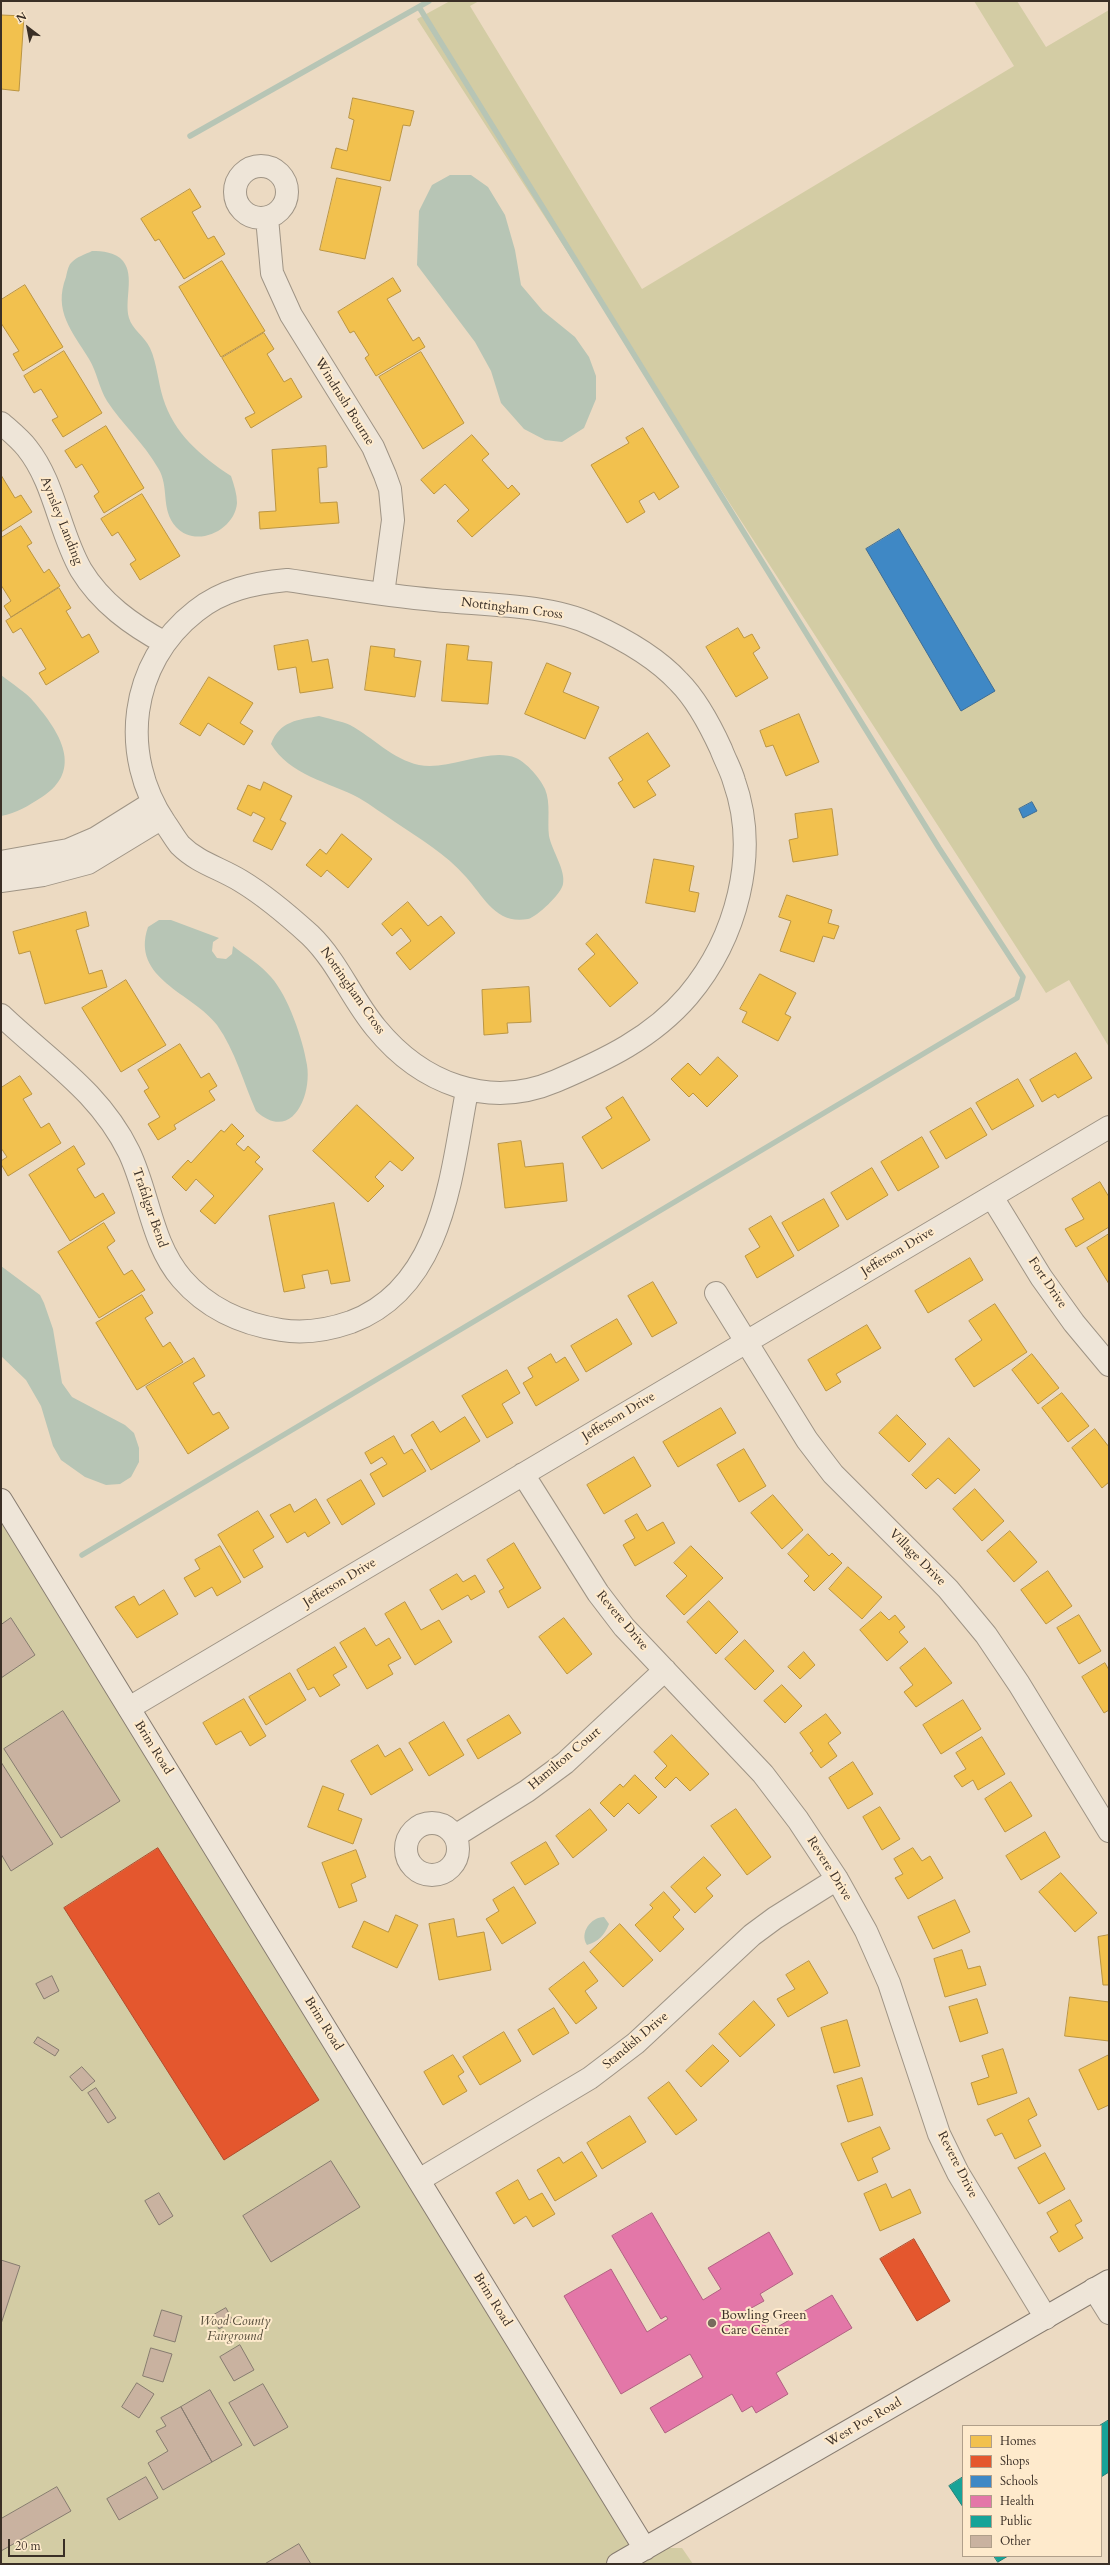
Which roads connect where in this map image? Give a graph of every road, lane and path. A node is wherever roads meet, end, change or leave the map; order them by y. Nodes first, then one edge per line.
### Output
1 (267, 218) dead end
2 (1, 423) edge
3 (383, 594) junction
4 (165, 643) junction
5 (157, 811) junction
6 (1, 862) edge
7 (1, 881) edge
8 (1, 1015) edge
9 (467, 1091) junction
10 (1109, 1126) edge
11 (992, 1197) junction
12 (716, 1293) dead end
13 (746, 1342) junction
14 (1109, 1365) edge
15 (524, 1474) junction
16 (1, 1500) edge
17 (665, 1670) junction
18 (129, 1708) junction
19 (1109, 1831) edge
20 (455, 1836) dead end
21 (837, 1879) junction
22 (419, 2180) junction
23 (1102, 2285) edge
24 (1109, 2312) edge
25 (1046, 2318) junction
26 (645, 2549) junction
27 (618, 2564) edge

1 - 3 street, Windrush Bourne
2 - 4 street, Aynsley Landing
3 - 4 street, Nottingham Cross
3 - 9 street, Nottingham Cross
4 - 5 street, Nottingham Cross
5 - 6 street
5 - 7 street
5 - 9 street, Nottingham Cross
8 - 9 street, Trafalgar Bend
10 - 11 street, Jefferson Drive
11 - 13 street, Jefferson Drive
11 - 14 street, Fort Drive
12 - 13 street, Village Drive
13 - 15 street, Jefferson Drive
13 - 19 street, Village Drive
15 - 17 street, Revere Drive
15 - 18 street, Jefferson Drive
16 - 18 street, Brim Road
17 - 20 street, Hamilton Court
17 - 21 street, Revere Drive
18 - 22 street, Brim Road
21 - 22 street, Standish Drive
21 - 25 street, Revere Drive
22 - 26 street, Brim Road
23 - 24 street
23 - 25 street, West Poe Road
25 - 26 street, West Poe Road
26 - 27 street, West Poe Road

